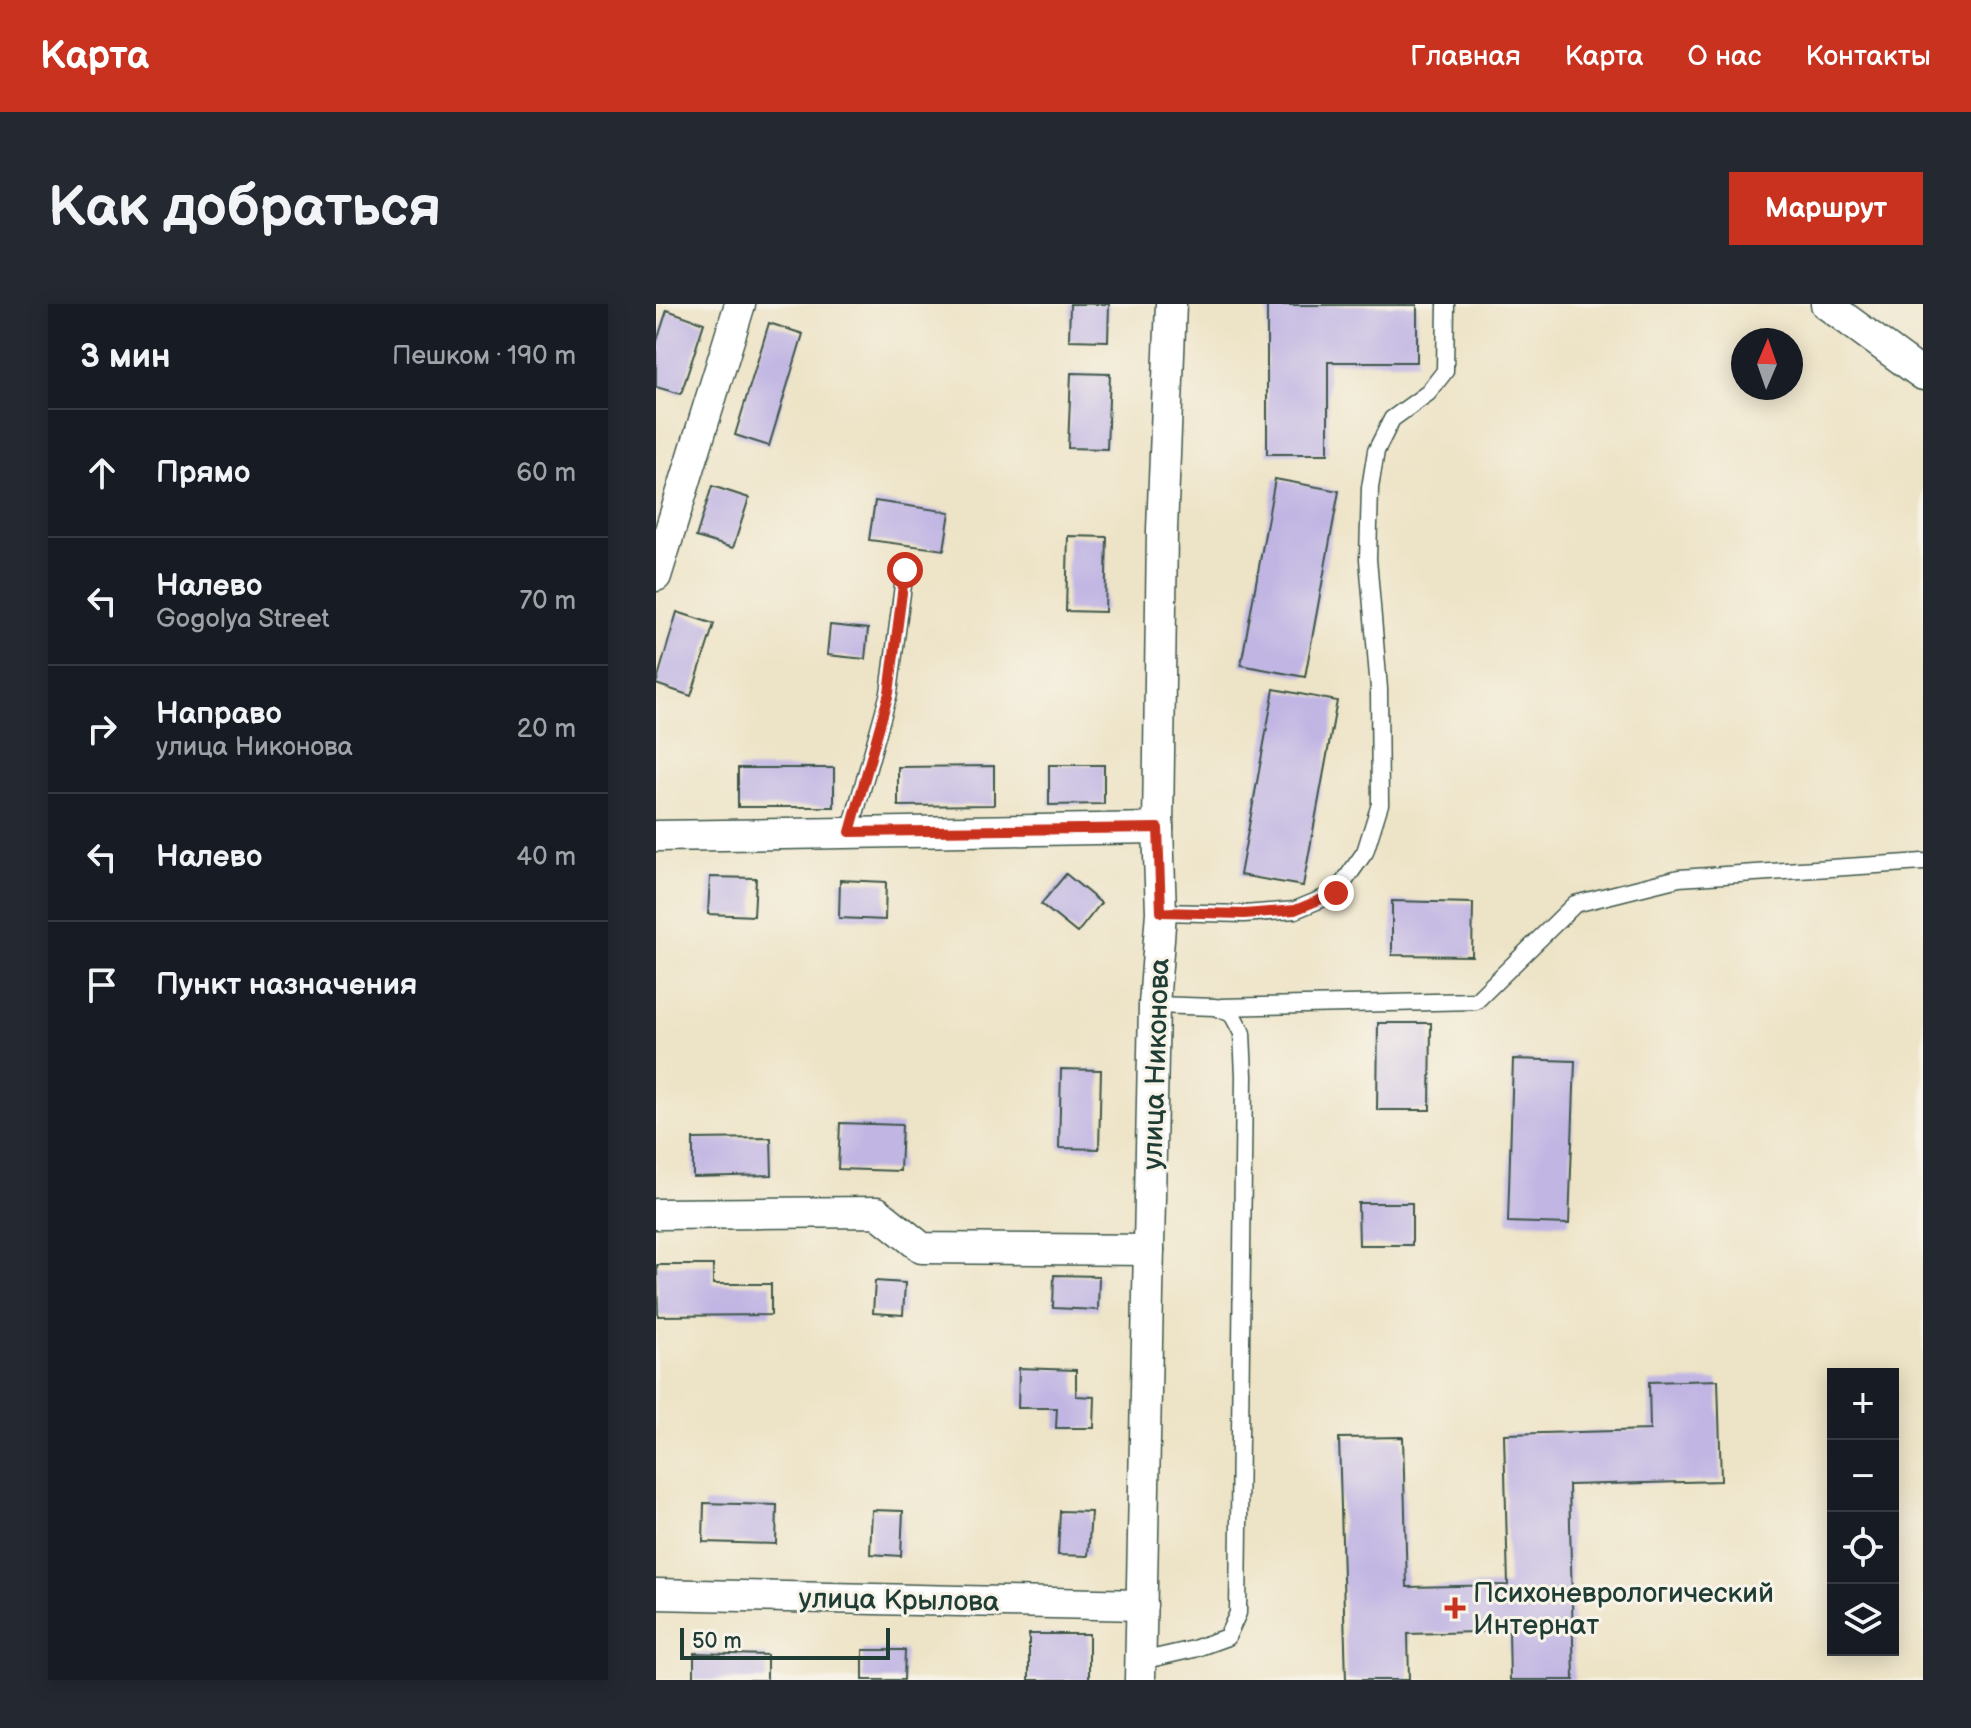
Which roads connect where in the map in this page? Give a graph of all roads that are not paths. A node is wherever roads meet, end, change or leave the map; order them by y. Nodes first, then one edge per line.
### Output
1 (740, 304) edge
2 (1171, 304) edge
3 (1446, 304) edge
4 (1826, 304) edge
5 (1923, 375) edge
6 (905, 570) dead end
7 (656, 576) edge
8 (1158, 828) junction
9 (850, 832) junction
10 (656, 836) edge
11 (1923, 862) edge
12 (1161, 912) junction
13 (1154, 1005) junction
14 (1215, 1007) junction
15 (656, 1214) edge
16 (1149, 1250) junction
17 (656, 1594) edge
18 (1142, 1605) junction
19 (1140, 1671) edge

1 - 7 street
2 - 8 street, улица Никонова
3 - 12 lane
4 - 5 street
6 - 9 lane
8 - 9 street
8 - 12 street, улица Никонова
9 - 10 street
11 - 14 lane
12 - 13 street, улица Никонова
13 - 14 lane
13 - 16 street, улица Никонова
14 - 19 lane
15 - 16 street
16 - 18 street, улица Никонова
17 - 18 street, улица Крылова
18 - 19 street, улица Никонова

